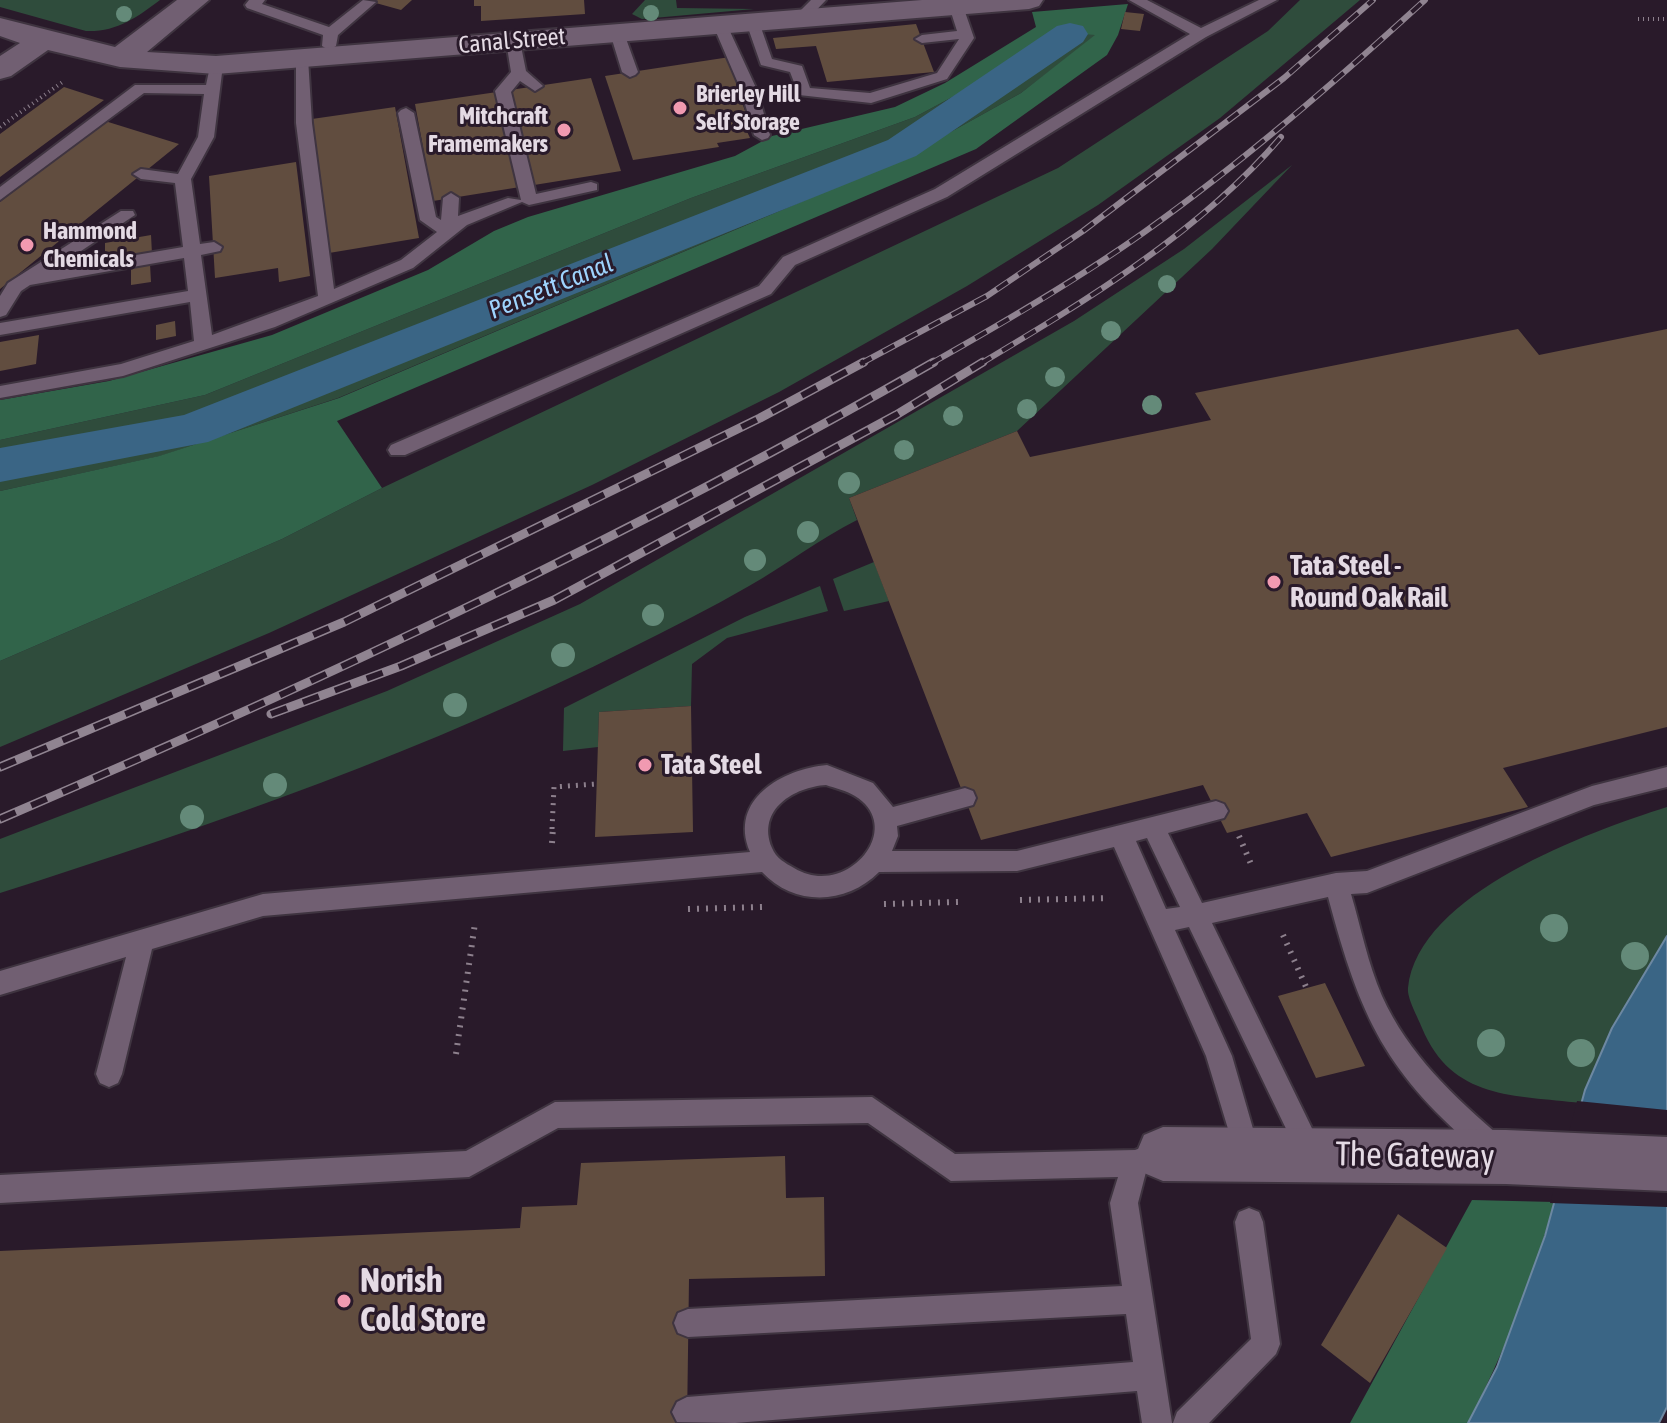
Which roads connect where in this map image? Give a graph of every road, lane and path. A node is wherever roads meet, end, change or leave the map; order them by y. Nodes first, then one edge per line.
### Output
1 (195, 0) edge
2 (258, 0) edge
3 (625, 0) edge
4 (1029, 0) edge
5 (1136, 0) edge
6 (1270, 0) edge
7 (369, 2) dead end
8 (956, 6) junction
9 (810, 9) edge
10 (899, 12) edge
11 (1638, 19) dead end
12 (1667, 19) edge
13 (753, 22) junction
14 (720, 25) junction
15 (0, 27) edge
16 (605, 34) junction
17 (966, 34) junction
18 (1201, 34) junction
19 (922, 39) dead end
20 (42, 41) junction
21 (513, 41) junction
22 (320, 49) junction
23 (120, 58) junction
24 (0, 70) edge
25 (630, 72) dead end
26 (519, 73) junction
27 (68, 78) dead end
28 (214, 78) junction
29 (535, 86) dead end
30 (406, 113) dead end
31 (0, 120) edge
32 (7, 122) junction
33 (0, 127) edge
34 (762, 135) dead end
35 (141, 174) dead end
36 (183, 179) junction
37 (591, 187) dead end
38 (0, 195) edge
39 (451, 198) dead end
40 (514, 202) dead end
41 (127, 215) dead end
42 (448, 231) junction
43 (214, 247) dead end
44 (191, 251) junction
45 (25, 280) junction
46 (197, 295) junction
47 (327, 299) junction
48 (0, 311) edge
49 (0, 329) edge
50 (204, 345) junction
51 (0, 392) edge
52 (398, 450) dead end
53 (1667, 777) edge
54 (596, 784) dead end
55 (965, 798) dead end
56 (1216, 811) dead end
57 (886, 819) junction
58 (1153, 827) junction
59 (1121, 835) junction
60 (766, 861) junction
61 (876, 862) junction
62 (551, 880) junction
63 (1336, 884) junction
64 (476, 913) dead end
65 (1194, 916) junction
66 (1160, 921) junction
67 (142, 941) junction
68 (0, 983) edge
69 (456, 1054) dead end
70 (109, 1074) dead end
71 (1247, 1153) junction
72 (1311, 1155) junction
73 (1506, 1157) junction
74 (1149, 1158) junction
75 (1667, 1164) edge
76 (0, 1189) edge
77 (1249, 1222) dead end
78 (1138, 1299) junction
79 (688, 1323) dead end
80 (1149, 1375) junction
81 (687, 1412) dead end
82 (1157, 1423) edge
83 (1188, 1423) edge

1 - 23 street
2 - 22 lane
3 - 16 street
4 - 8 street, Canal Street
5 - 18 lane
6 - 18 lane
7 - 22 lane
8 - 10 street, Canal Street
8 - 17 lane
9 - 10 street, Canal Street
9 - 13 street, Canal Street
11 - 12 path
13 - 14 street, Canal Street
13 - 17 lane
14 - 16 street, Canal Street
14 - 34 lane
15 - 20 street, Canal Street
16 - 21 street, Canal Street
16 - 25 lane
17 - 19 lane
18 - 52 lane
20 - 23 street, Canal Street
20 - 24 street
21 - 22 street, Canal Street
21 - 26 lane
22 - 28 street, Canal Street
22 - 47 lane
23 - 28 street, Canal Street
26 - 29 lane
26 - 37 lane
27 - 32 path
28 - 36 lane
28 - 38 lane
30 - 42 lane
31 - 32 path
32 - 33 path
35 - 36 lane
36 - 44 lane
39 - 42 lane
40 - 42 lane
41 - 45 lane
42 - 47 lane
43 - 44 lane
44 - 45 lane
44 - 46 lane
45 - 48 lane
46 - 49 lane
46 - 50 lane
47 - 50 lane
50 - 51 lane
53 - 63 lane
54 - 62 path
55 - 57 lane
56 - 58 lane
57 - 60 lane
57 - 61 lane
58 - 59 lane
58 - 65 lane
59 - 61 lane
59 - 66 lane
60 - 61 lane
60 - 62 lane
62 - 67 lane
63 - 65 lane
63 - 73 lane
64 - 69 path
65 - 66 lane
65 - 72 lane
66 - 71 lane
67 - 68 lane
67 - 70 lane
71 - 72 street, The Gateway
71 - 74 street, The Gateway
72 - 73 street, The Gateway
73 - 75 street, The Gateway
74 - 76 lane
74 - 78 lane
77 - 83 lane
78 - 79 lane
78 - 80 lane
80 - 81 lane
80 - 82 lane

